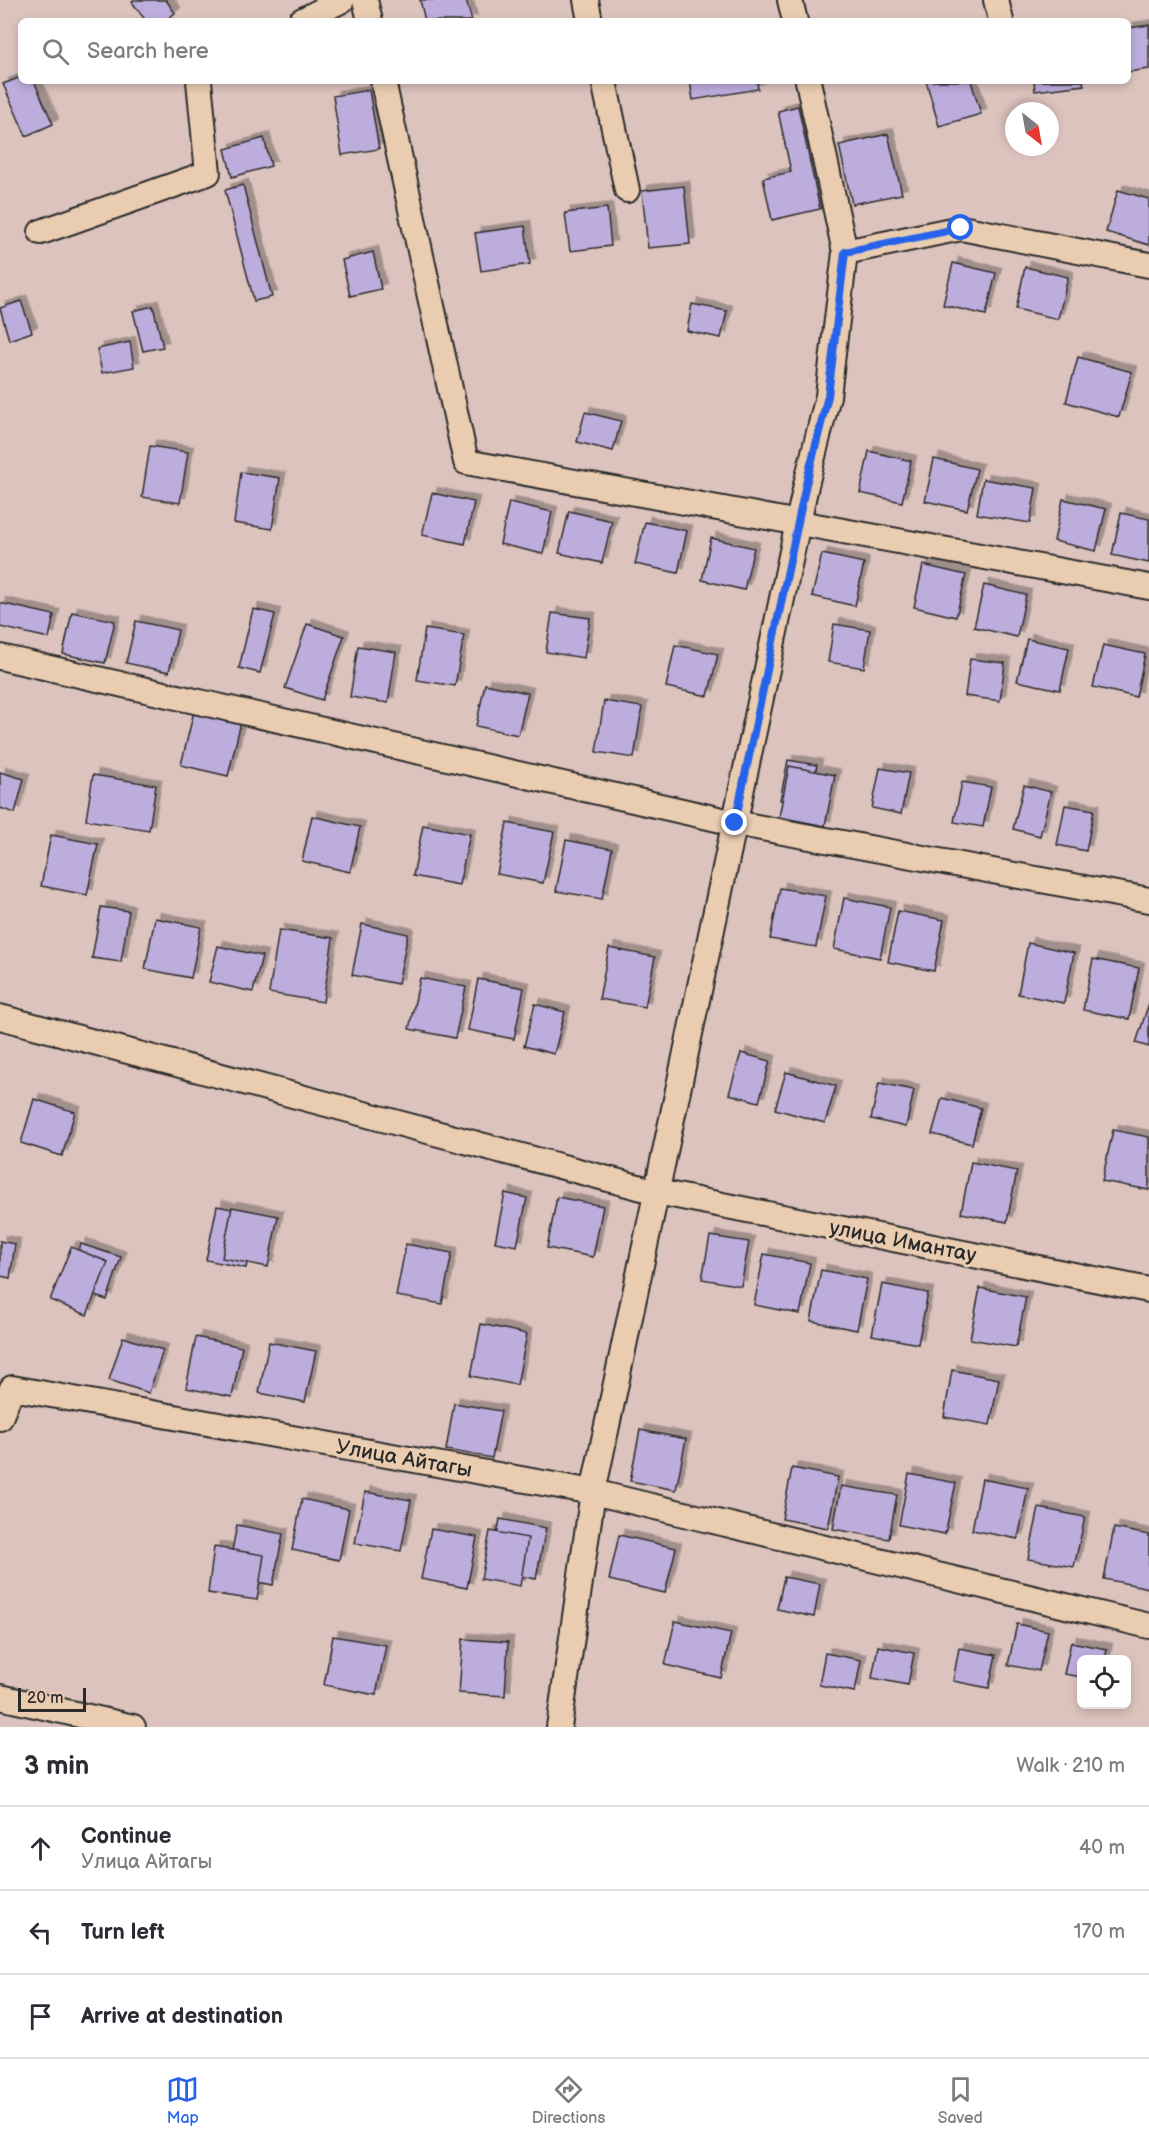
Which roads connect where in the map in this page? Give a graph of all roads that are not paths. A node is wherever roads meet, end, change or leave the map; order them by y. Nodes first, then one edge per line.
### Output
1 (342, 0) edge
2 (365, 0) edge
3 (586, 0) edge
4 (790, 0) edge
5 (996, 0) edge
6 (307, 18) edge
7 (369, 18) edge
8 (590, 18) edge
9 (794, 18) edge
10 (1000, 18) edge
11 (199, 84) edge
12 (384, 84) edge
13 (605, 84) edge
14 (809, 84) edge
15 (627, 190) dead end
16 (40, 232) dead end
17 (845, 252) junction
18 (1149, 265) edge
19 (799, 522) junction
20 (1149, 587) edge
21 (0, 657) edge
22 (735, 823) junction
23 (1149, 900) edge
24 (0, 1017) edge
25 (657, 1192) junction
26 (1149, 1290) edge
27 (0, 1418) edge
28 (593, 1492) junction
29 (1149, 1626) edge
30 (0, 1697) edge
31 (133, 1727) edge
32 (559, 1727) edge

1 - 6 street
2 - 7 street
3 - 8 street
4 - 9 street
5 - 10 street
11 - 16 street
12 - 19 street
13 - 15 street
14 - 17 street
17 - 18 street
17 - 19 street
19 - 20 street
19 - 22 street
21 - 22 street
22 - 23 street
22 - 25 street
24 - 25 street, улица Имантау
25 - 26 street, улица Имантау
25 - 28 street
27 - 28 street, Улица Айтагы
28 - 29 street
28 - 32 street
30 - 31 street

